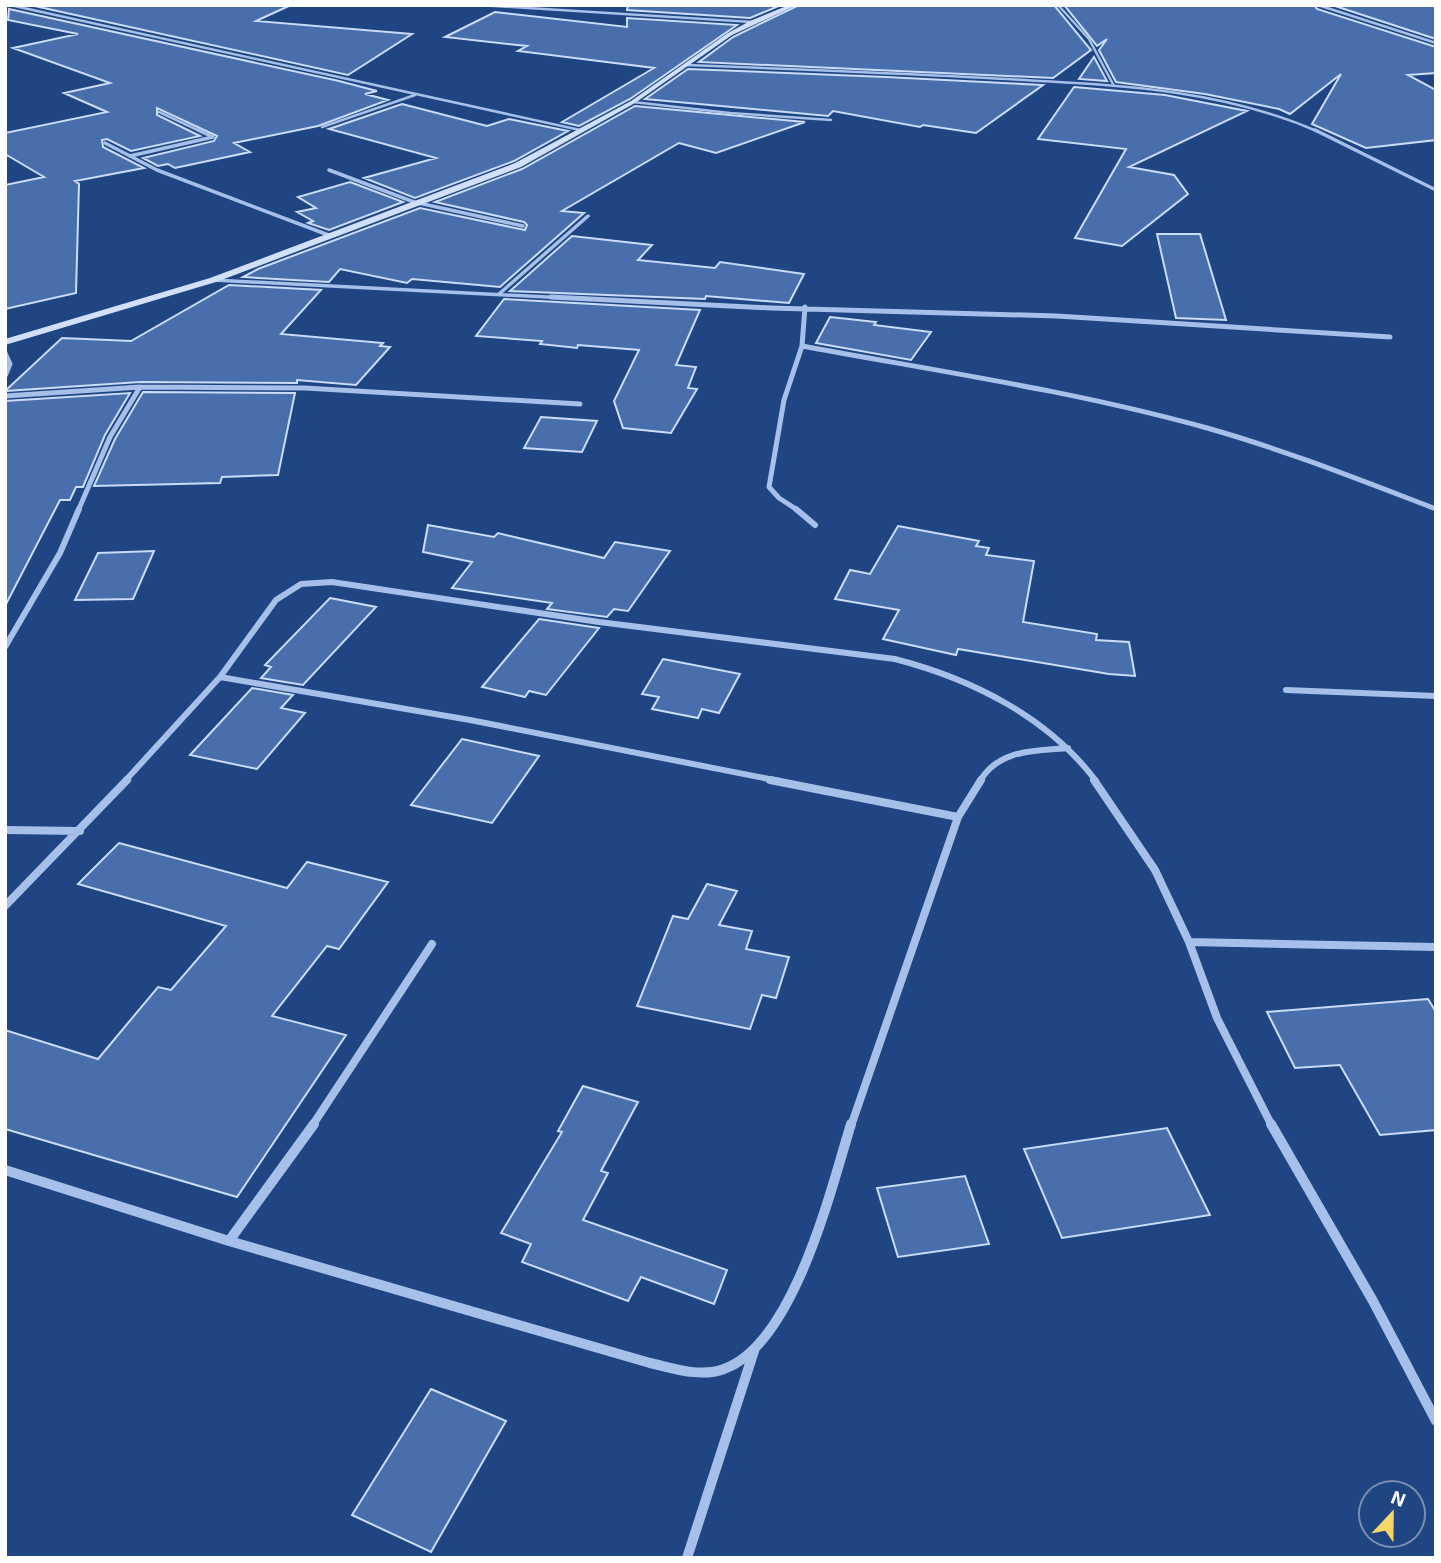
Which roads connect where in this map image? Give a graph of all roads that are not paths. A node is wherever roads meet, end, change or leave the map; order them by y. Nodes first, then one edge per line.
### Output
1 (10, 5) edge
2 (478, 5) edge
3 (794, 5) edge
4 (1058, 5) edge
5 (1318, 5) edge
6 (752, 22) junction
7 (1436, 43) edge
8 (686, 65) junction
9 (1114, 86) junction
10 (415, 95) junction
11 (633, 102) junction
12 (159, 112) dead end
13 (831, 120) dead end
14 (322, 127) dead end
15 (580, 130) junction
16 (105, 143) dead end
17 (130, 156) junction
18 (329, 170) dead end
19 (1436, 190) edge
20 (414, 202) junction
21 (588, 216) dead end
22 (523, 226) dead end
23 (331, 236) junction
24 (213, 280) junction
25 (499, 294) junction
26 (805, 307) junction
27 (1390, 337) dead end
28 (5, 342) edge
29 (802, 346) junction
30 (5, 353) edge
31 (5, 376) edge
32 (141, 387) junction
33 (5, 396) edge
34 (580, 404) dead end
35 (1436, 509) edge
36 (815, 525) dead end
37 (5, 647) edge
38 (220, 677) junction
39 (1286, 690) dead end
40 (1436, 696) edge
41 (1068, 748) junction
42 (958, 817) junction
43 (5, 831) edge
44 (80, 831) junction
45 (5, 906) edge
46 (1189, 942) junction
47 (432, 944) dead end
48 (1436, 947) edge
49 (5, 1170) edge
50 (229, 1241) junction
51 (755, 1347) junction
52 (1436, 1421) edge
53 (687, 1558) edge

1 - 10 street
2 - 6 street
3 - 6 street
4 - 9 street
5 - 7 street
6 - 8 street
8 - 9 street
8 - 11 street
9 - 19 street
10 - 14 street
10 - 15 street
11 - 13 street
11 - 15 street
12 - 17 street
15 - 20 street
16 - 17 street
17 - 23 street
18 - 20 street
20 - 22 street
20 - 23 street
21 - 25 street
23 - 24 street
24 - 25 street
24 - 28 street
25 - 26 street
26 - 27 street
26 - 29 street
29 - 35 street
29 - 36 street
30 - 31 street
32 - 33 street
32 - 34 street
32 - 37 street
38 - 41 street
38 - 42 street
38 - 44 street
39 - 40 street
41 - 42 street
41 - 46 street
42 - 51 street
43 - 44 street
44 - 45 street
46 - 48 street
46 - 52 street
47 - 50 street
49 - 50 street
50 - 51 street
51 - 53 street

